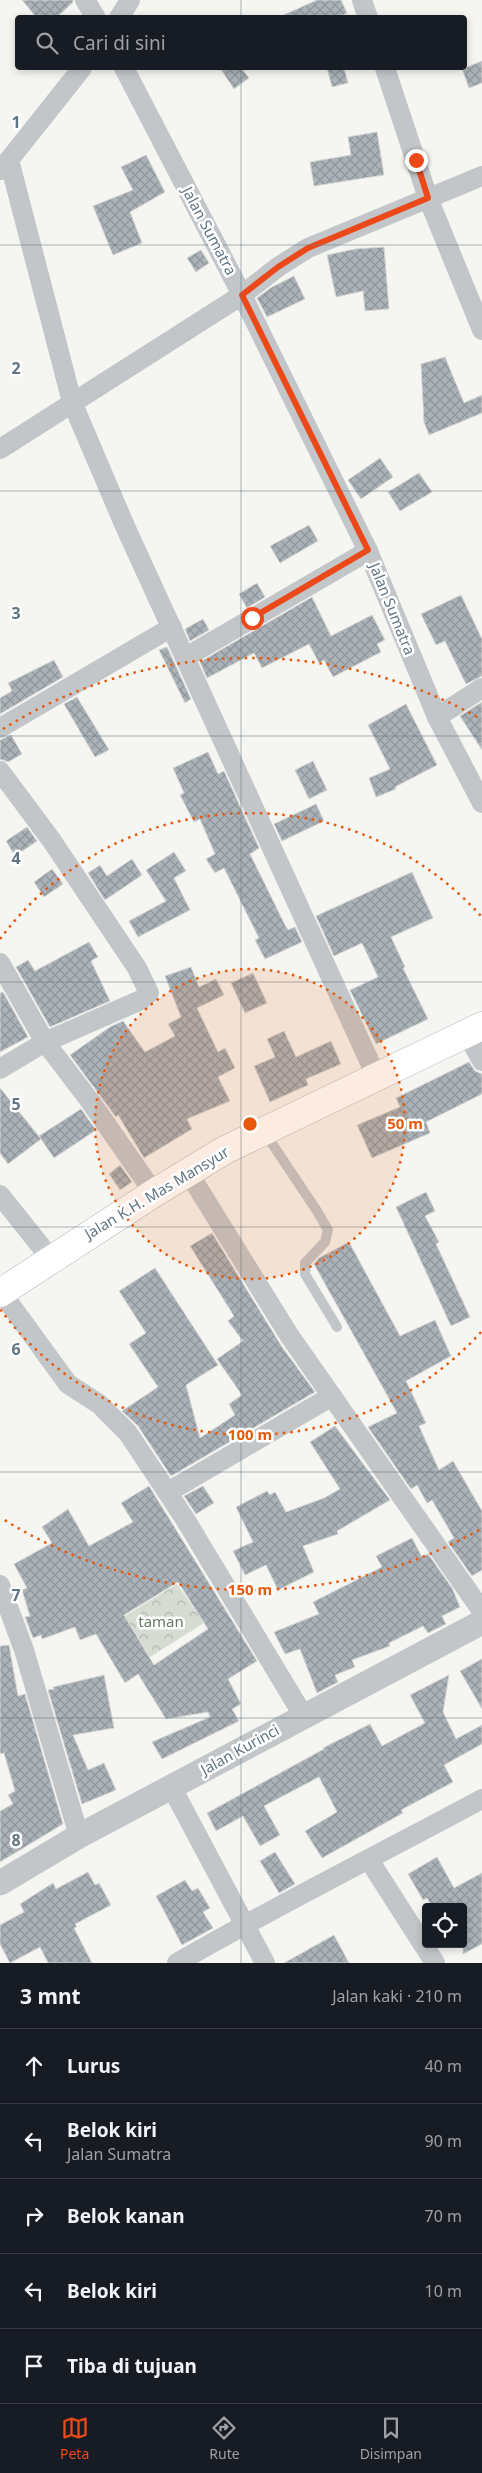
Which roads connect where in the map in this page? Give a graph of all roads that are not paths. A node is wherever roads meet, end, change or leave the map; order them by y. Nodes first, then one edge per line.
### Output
1 (85, 0) edge
2 (130, 0) edge
3 (362, 0) edge
4 (94, 15) edge
5 (121, 15) edge
6 (367, 15) edge
7 (80, 70) edge
8 (125, 70) edge
9 (386, 70) edge
10 (5, 166) edge
11 (482, 176) edge
12 (428, 198) junction
13 (242, 295) junction
14 (482, 330) edge
15 (72, 402) junction
16 (0, 449) edge
17 (368, 550) junction
18 (172, 627) junction
19 (186, 657) junction
20 (482, 688) edge
21 (437, 717) junction
22 (0, 728) edge
23 (0, 771) edge
24 (482, 803) edge
25 (0, 963) edge
26 (474, 1029) edge
27 (45, 1042) junction
28 (482, 1060) edge
29 (0, 1069) edge
30 (377, 1078) junction
31 (264, 1133) junction
32 (188, 1172) junction
33 (154, 1193) junction
34 (0, 1195) edge
35 (51, 1259) junction
36 (1, 1293) edge
37 (337, 1328) dead end
38 (332, 1396) junction
39 (168, 1492) junction
40 (0, 1585) edge
41 (482, 1611) edge
42 (482, 1622) edge
43 (303, 1715) junction
44 (172, 1788) junction
45 (482, 1799) edge
46 (78, 1836) junction
47 (369, 1860) junction
48 (1, 1882) edge
49 (244, 1924) junction
50 (176, 1963) edge
51 (266, 1963) edge
52 (436, 1963) edge

1 - 4 street
2 - 5 street
3 - 6 street
7 - 10 street
8 - 13 street, Jalan Sumatra
9 - 12 street
10 - 15 street
11 - 12 street
12 - 13 street
12 - 14 street
13 - 15 street
13 - 17 street, Jalan Sumatra
15 - 16 street
15 - 18 street
17 - 19 street
17 - 21 street, Jalan Sumatra
18 - 19 street
18 - 22 street
19 - 30 street
20 - 21 street
21 - 24 street, Jalan Sumatra
23 - 27 street
25 - 27 street
26 - 28 street
26 - 30 highway, Jalan K.H. Mas Mansyur
27 - 29 street
27 - 33 street
30 - 31 highway, Jalan K.H. Mas Mansyur
31 - 32 highway, Jalan K.H. Mas Mansyur
31 - 37 lane
32 - 33 highway, Jalan K.H. Mas Mansyur
32 - 38 street
33 - 35 highway, Jalan K.H. Mas Mansyur
34 - 35 street
35 - 36 highway, Jalan K.H. Mas Mansyur
36 - 39 street
38 - 39 street
38 - 41 street
39 - 43 street
40 - 46 street
42 - 43 street, Jalan Kurinci
43 - 44 street, Jalan Kurinci
44 - 46 street, Jalan Kurinci
44 - 49 street
45 - 47 street
46 - 48 street, Jalan Kurinci
47 - 49 street
47 - 52 street
49 - 50 street
49 - 51 street

